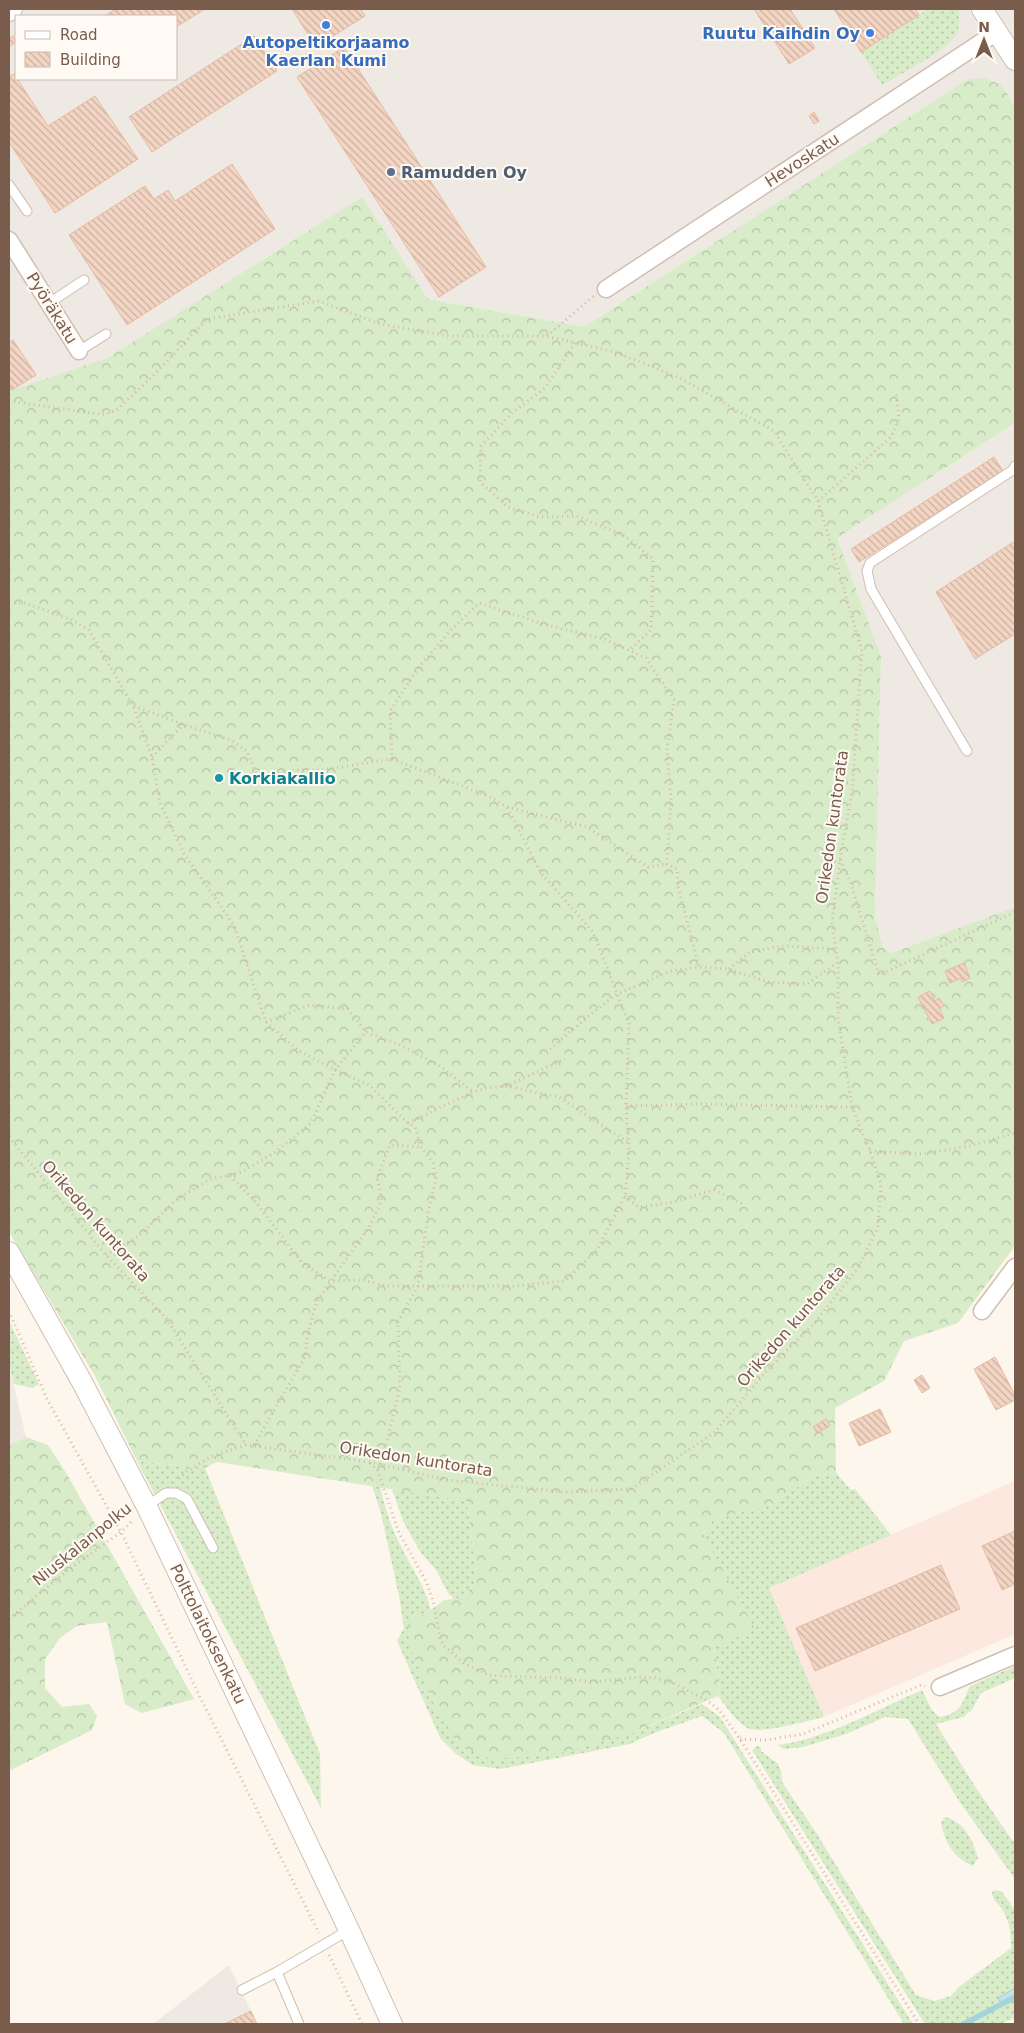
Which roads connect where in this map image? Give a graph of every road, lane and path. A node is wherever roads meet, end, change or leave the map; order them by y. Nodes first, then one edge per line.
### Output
1 (12, 9) edge
2 (982, 9) edge
3 (9, 11) edge
4 (997, 32) junction
5 (1015, 60) edge
6 (9, 185) edge
7 (27, 211) dead end
8 (9, 240) edge
9 (84, 280) dead end
10 (606, 289) joint
11 (49, 303) junction
12 (106, 334) dead end
13 (546, 336) junction
14 (575, 343) junction
15 (79, 351) joint
16 (896, 392) dead end
17 (9, 401) edge
18 (1015, 466) edge
19 (818, 501) junction
20 (9, 603) edge
21 (630, 650) junction
22 (133, 706) junction
23 (184, 725) junction
24 (966, 751) dead end
25 (152, 757) junction
26 (392, 759) junction
27 (507, 807) junction
28 (840, 860) junction
29 (667, 864) junction
30 (1015, 912) edge
31 (836, 949) junction
32 (838, 963) junction
33 (699, 967) junction
34 (728, 969) junction
35 (617, 994) junction
36 (266, 1022) junction
37 (366, 1032) junction
38 (550, 1049) dead end
39 (566, 1059) dead end
40 (335, 1070) junction
41 (506, 1086) junction
42 (473, 1092) junction
43 (626, 1106) junction
44 (852, 1108) junction
45 (408, 1123) junction
46 (1015, 1133) edge
47 (9, 1137) edge
48 (629, 1143) junction
49 (421, 1146) junction
50 (870, 1151) junction
51 (230, 1176) junction
52 (625, 1196) junction
53 (745, 1205) dead end
54 (9, 1252) edge
55 (106, 1255) junction
56 (1015, 1267) edge
57 (330, 1281) junction
58 (418, 1286) junction
59 (9, 1311) edge
60 (982, 1311) dead end
61 (246, 1445) junction
62 (254, 1446) junction
63 (369, 1462) junction
64 (381, 1465) junction
65 (166, 1493) junction
66 (147, 1506) junction
67 (121, 1532) junction
68 (213, 1548) dead end
69 (9, 1619) edge
70 (1015, 1655) edge
71 (940, 1687) joint
72 (740, 1739) junction
73 (349, 1930) junction
74 (324, 1944) junction
75 (277, 1972) junction
76 (242, 1990) dead end
77 (299, 2024) edge
78 (362, 2024) edge
79 (392, 2024) edge
80 (919, 2024) edge

1 - 3 street
2 - 4 street
4 - 5 street
4 - 10 street, Hevoskatu
6 - 7 lane
8 - 11 street, Pyöräkatu
9 - 11 lane
10 - 13 path
11 - 15 street, Pyöräkatu
12 - 15 lane
13 - 14 path, Orikedon kuntorata
13 - 17 path, Orikedon kuntorata
14 - 19 path, Orikedon kuntorata
14 - 21 path
16 - 19 path
18 - 24 lane
19 - 28 path, Orikedon kuntorata
20 - 22 path
21 - 26 path
21 - 29 path
22 - 23 path
22 - 25 path
23 - 25 path
23 - 26 path
25 - 36 path
26 - 27 path
27 - 29 path
27 - 35 path
28 - 30 path
28 - 31 path, Orikedon kuntorata
29 - 33 path
31 - 32 path, Orikedon kuntorata
31 - 34 path
32 - 34 path
32 - 44 path, Orikedon kuntorata
33 - 34 path
33 - 35 path
35 - 38 path
35 - 43 path
36 - 37 path
36 - 40 path
37 - 40 path
37 - 42 path
39 - 41 path
40 - 45 path
40 - 51 path
41 - 42 path
41 - 48 path
42 - 45 path
43 - 44 path
43 - 48 path
44 - 50 path, Orikedon kuntorata
45 - 49 path
46 - 50 path
47 - 55 path, Orikedon kuntorata
48 - 52 path
49 - 57 path
49 - 58 path
50 - 64 path, Orikedon kuntorata
51 - 55 path
51 - 57 path
52 - 53 path
52 - 58 path
54 - 66 street, Polttolaitoksenkatu
55 - 61 path, Orikedon kuntorata
56 - 60 street
57 - 58 path
57 - 62 path
58 - 64 path
59 - 67 path
61 - 62 path, Orikedon kuntorata
61 - 65 path, Orikedon kuntorata
62 - 63 path, Orikedon kuntorata
63 - 64 path, Orikedon kuntorata
63 - 72 path
65 - 66 lane
65 - 68 lane
66 - 67 path, Niuskalanpolku
66 - 73 street, Polttolaitoksenkatu
67 - 69 path, Niuskalanpolku
67 - 74 path
70 - 71 street
71 - 72 path
72 - 80 path
73 - 74 lane
73 - 79 street, Polttolaitoksenkatu
74 - 75 lane
74 - 78 path
75 - 76 lane
75 - 77 lane

